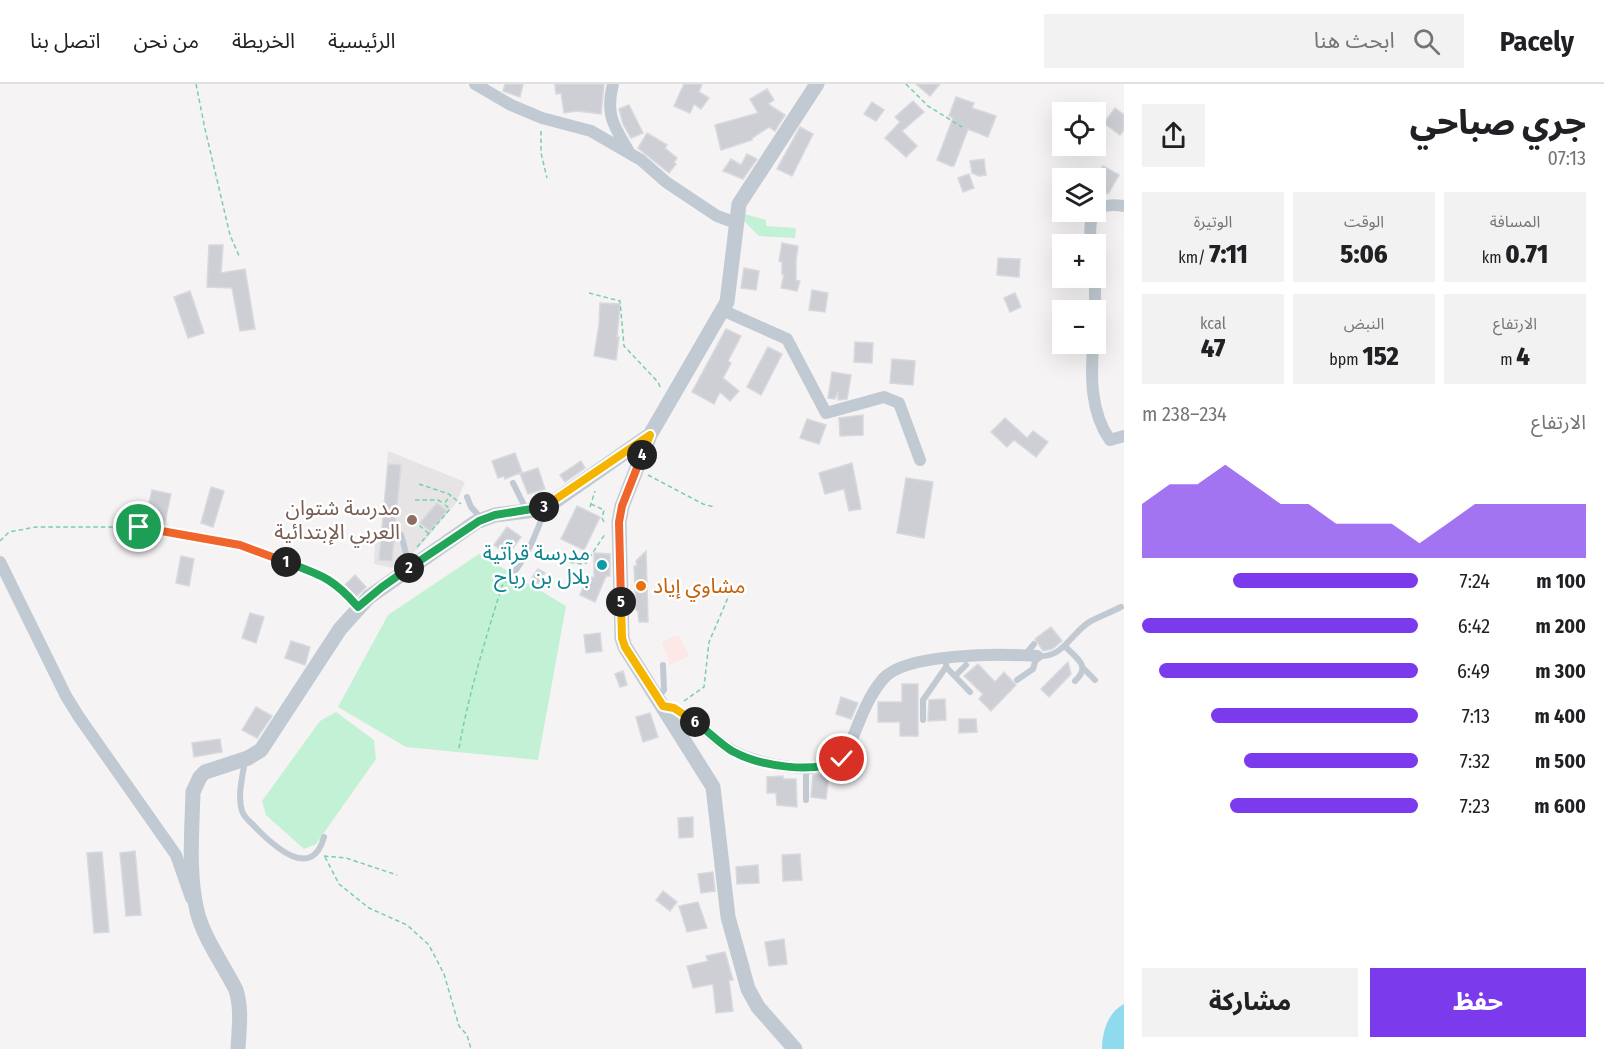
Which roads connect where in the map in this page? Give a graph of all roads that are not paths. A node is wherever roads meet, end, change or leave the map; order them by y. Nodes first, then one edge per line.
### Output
1 (475, 84) edge
2 (613, 84) edge
3 (818, 84) edge
4 (630, 153) junction
5 (1124, 206) edge
6 (736, 223) junction
7 (1091, 234) edge
8 (722, 310) junction
9 (1092, 354) edge
10 (650, 435) junction
11 (1124, 436) edge
12 (920, 460) dead end
13 (513, 483) dead end
14 (467, 497) dead end
15 (546, 506) junction
16 (527, 511) junction
17 (481, 520) junction
18 (401, 535) dead end
19 (408, 561) junction
20 (0, 562) edge
21 (512, 575) road end
22 (1121, 607) dead end
23 (1065, 646) junction
24 (1032, 652) junction
25 (946, 662) junction
26 (966, 664) dead end
27 (663, 665) dead end
28 (1084, 669) junction
29 (955, 676) junction
30 (1017, 680) dead end
31 (1095, 680) dead end
32 (1075, 681) dead end
33 (970, 692) dead end
34 (665, 704) junction
35 (923, 720) dead end
36 (245, 759) junction
37 (806, 768) junction
38 (806, 800) dead end
39 (324, 837) dead end
40 (197, 913) junction
41 (238, 1049) edge
42 (795, 1049) edge

1 - 4 street
2 - 4 street
3 - 6 street
4 - 6 street
5 - 7 street
6 - 8 street
8 - 10 street
8 - 12 street
9 - 11 street
10 - 15 street
10 - 34 street
13 - 16 lane
14 - 17 lane
15 - 16 street
15 - 21 lane
16 - 17 street
17 - 19 street
18 - 19 lane
19 - 36 street
20 - 40 street
22 - 23 lane
23 - 24 lane
23 - 28 lane
24 - 25 street
24 - 30 lane
25 - 29 lane
25 - 35 lane
25 - 37 street
26 - 29 lane
27 - 34 lane
28 - 31 lane
28 - 32 lane
29 - 33 lane
34 - 37 street
34 - 42 street
36 - 39 lane
36 - 40 street
37 - 38 lane
40 - 41 street

